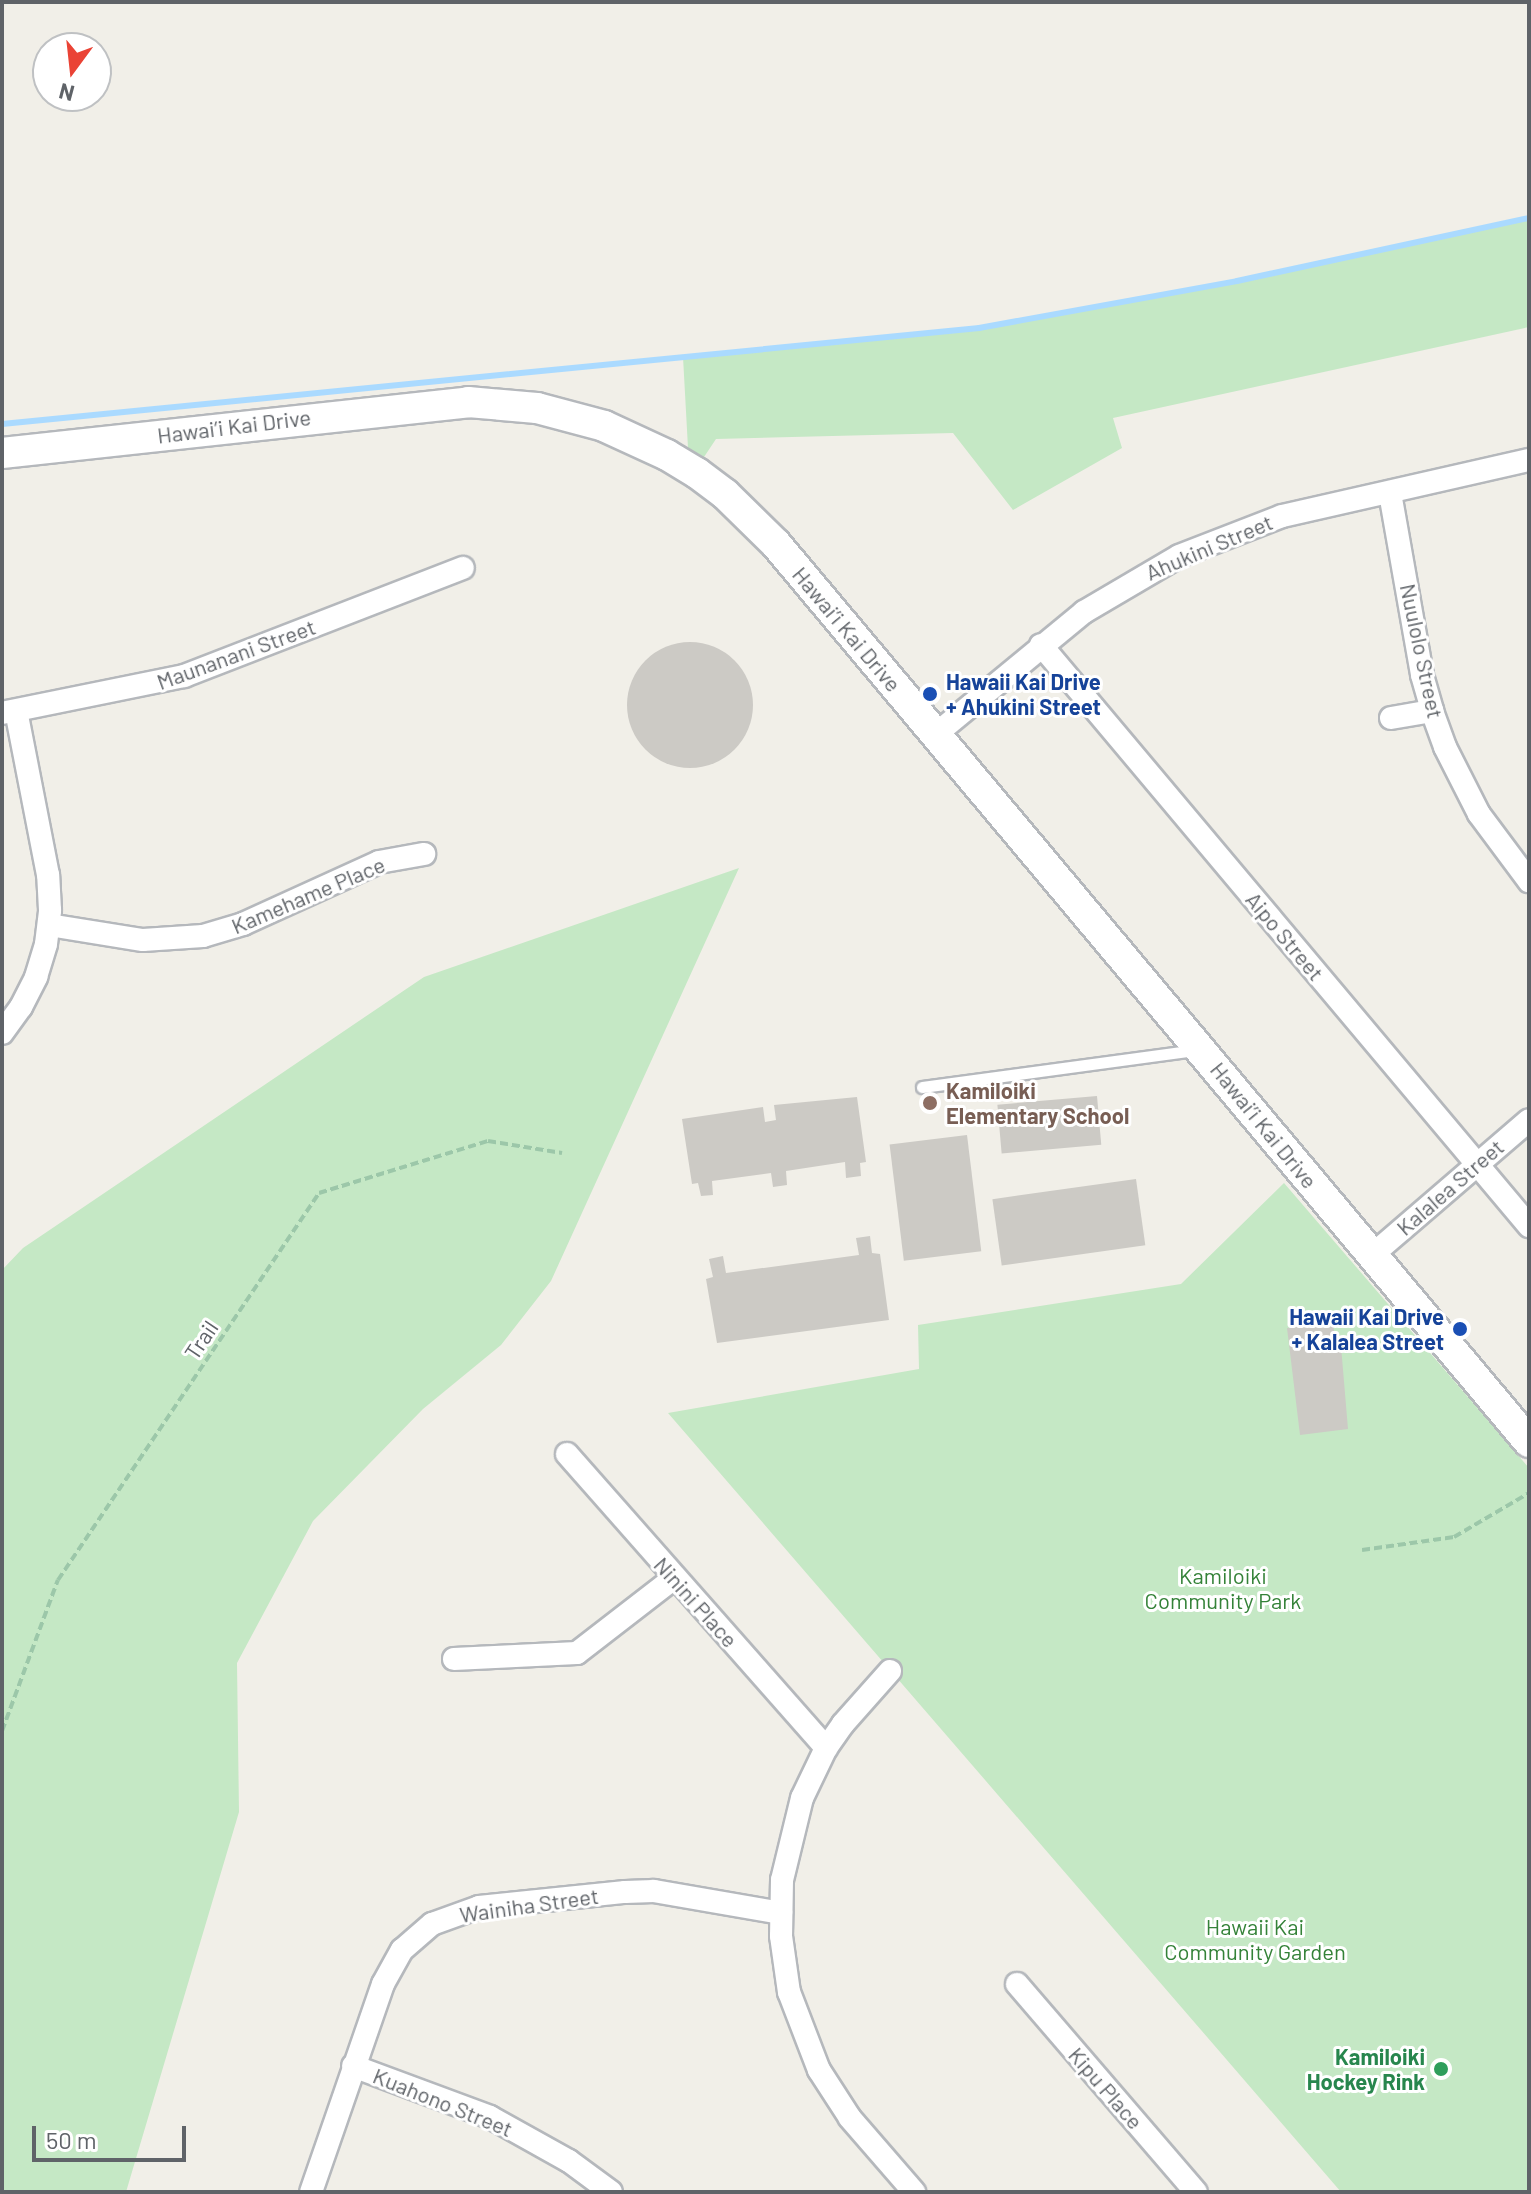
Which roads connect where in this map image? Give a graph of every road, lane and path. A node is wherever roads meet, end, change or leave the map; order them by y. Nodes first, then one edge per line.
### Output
1 (8, 452) edge
2 (1529, 460) edge
3 (1390, 493) junction
4 (463, 568) dead end
5 (1041, 645) junction
6 (1432, 711) junction
7 (9, 712) edge
8 (1391, 718) dead end
9 (936, 734) junction
10 (424, 854) dead end
11 (1529, 881) edge
12 (49, 925) junction
13 (2, 1033) edge
14 (1201, 1049) junction
15 (922, 1087) dead end
16 (1529, 1120) edge
17 (562, 1153) dead end
18 (1476, 1163) junction
19 (1529, 1226) edge
20 (1371, 1256) junction
21 (1529, 1442) edge
22 (567, 1454) dead end
23 (1529, 1493) edge
24 (1362, 1550) dead end
25 (674, 1578) junction
26 (454, 1659) dead end
27 (890, 1671) dead end
28 (2, 1731) edge
29 (826, 1748) junction
30 (781, 1913) junction
31 (1017, 1984) dead end
32 (353, 2066) junction
33 (311, 2192) edge
34 (611, 2192) edge
35 (914, 2192) edge
36 (1196, 2192) edge

1 - 9 main road, Hawai’i Kai Drive
2 - 3 street, Ahukini Street
3 - 5 street, Ahukini Street
3 - 6 street, Nuulolo Street
4 - 7 street, Maunanani Street
5 - 9 street, Ahukini Street
5 - 18 street, Aipo Street
6 - 8 street
6 - 11 street, Nuulolo Street
7 - 12 street
9 - 14 main road, Hawai’i Kai Drive
10 - 12 street, Kamehame Place
12 - 13 street
14 - 15 lane
14 - 20 main road, Hawai’i Kai Drive
16 - 18 street, Kalalea Street
17 - 28 path, Trail
18 - 19 street, Aipo Street
18 - 20 street, Kalalea Street
20 - 21 main road, Hawai’i Kai Drive
22 - 25 street, Ninini Place
23 - 24 path
25 - 26 street
25 - 29 street, Ninini Place
27 - 29 street
29 - 30 street
30 - 32 street, Wainiha Street
30 - 35 street
31 - 36 street, Kipu Place
32 - 33 street, Wainiha Street
32 - 34 street, Kuahono Street

